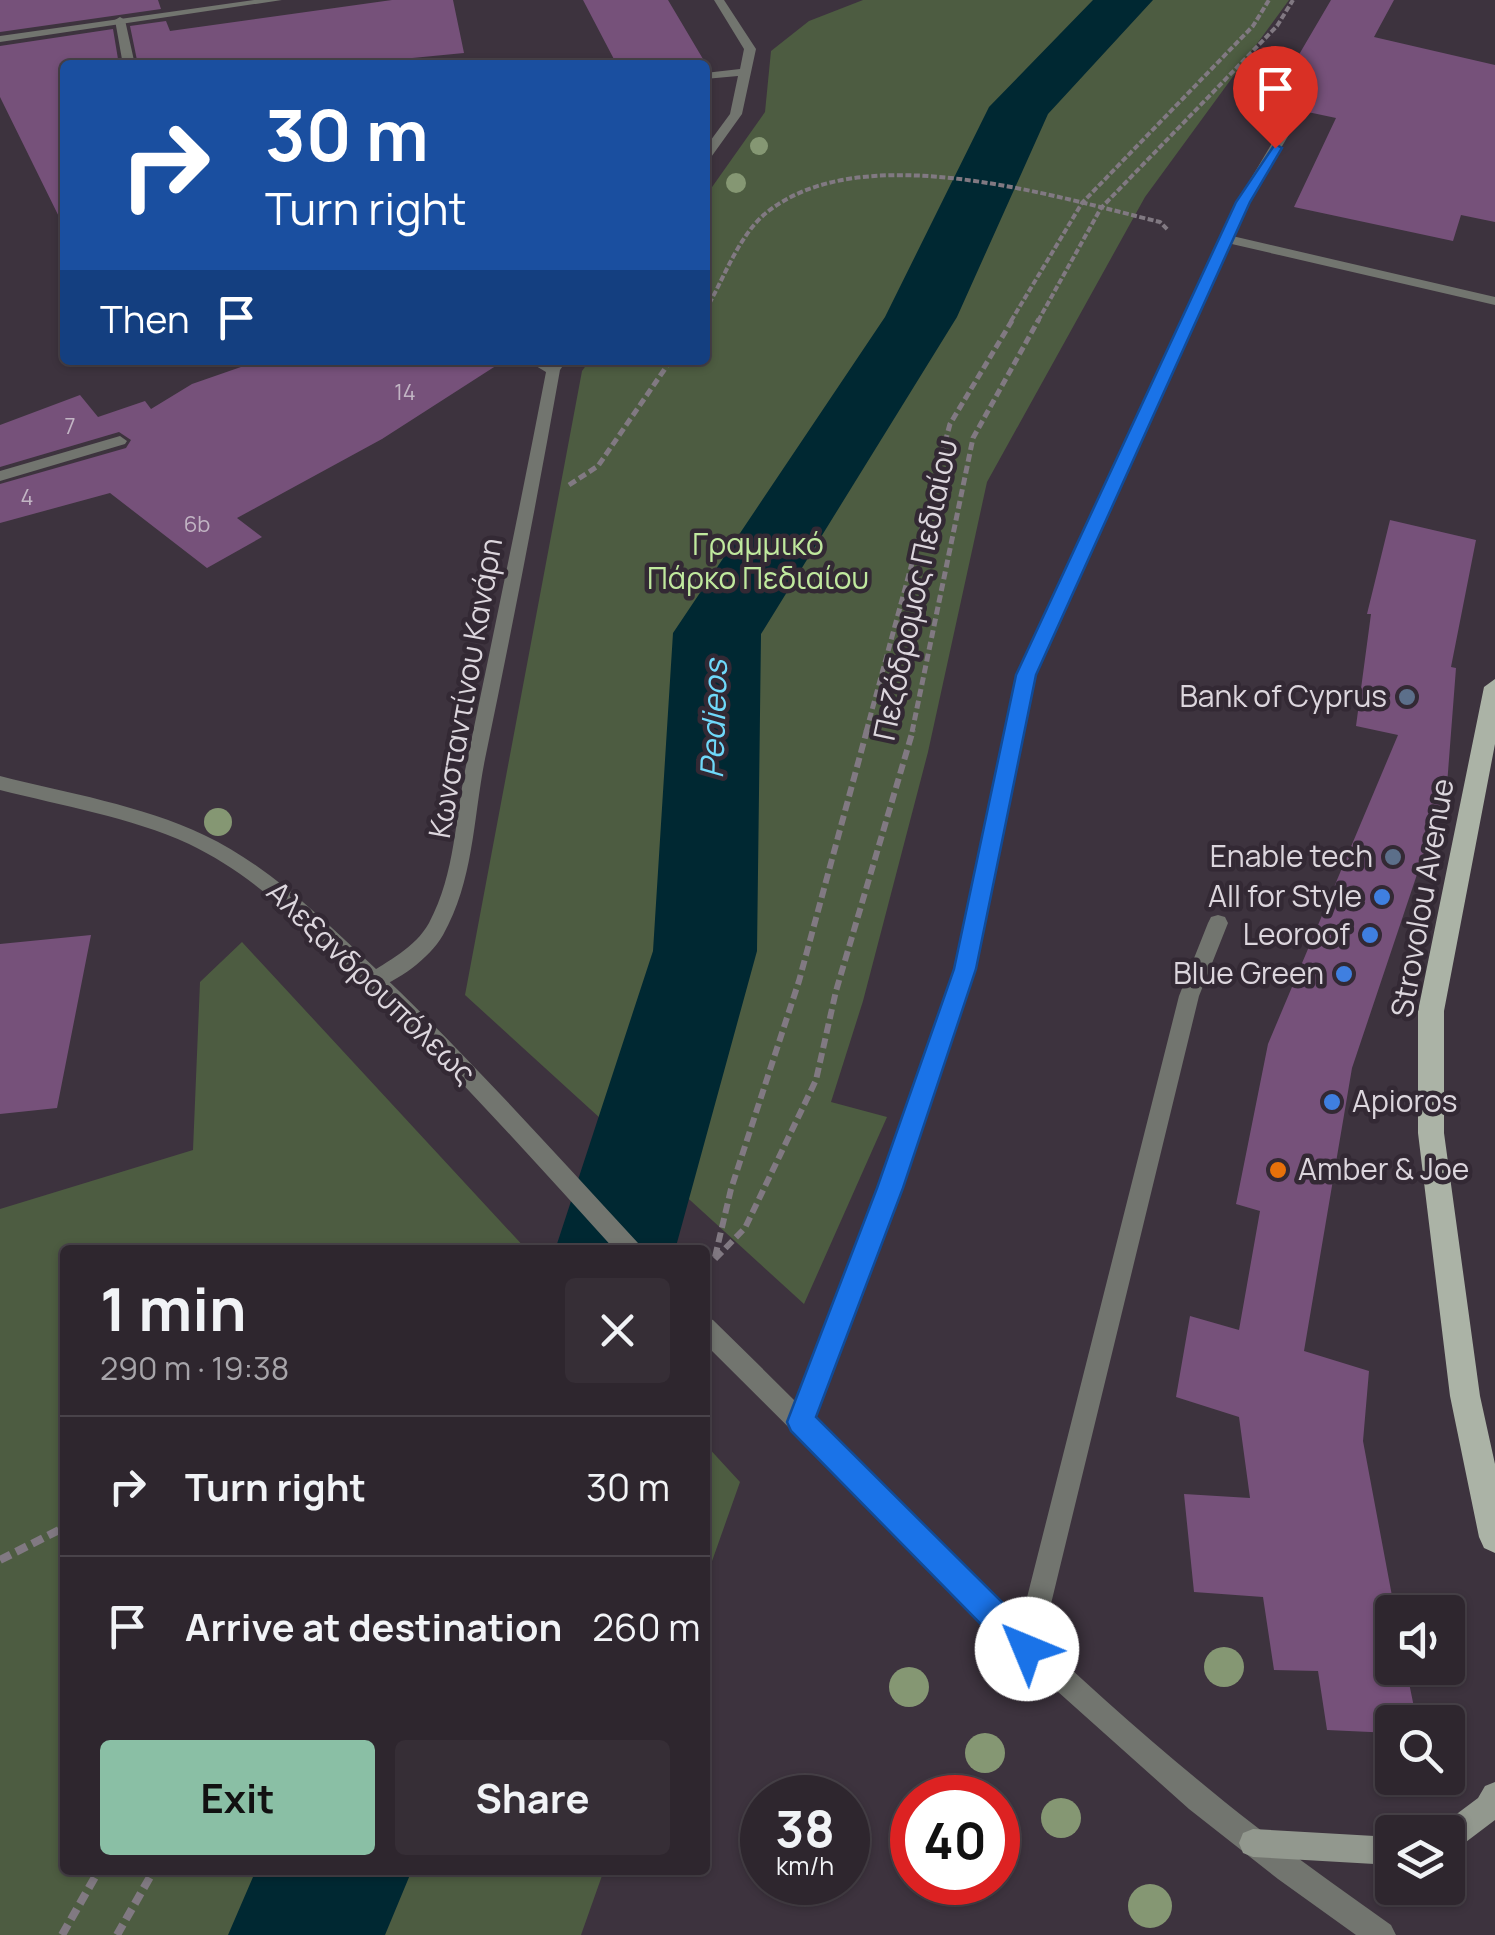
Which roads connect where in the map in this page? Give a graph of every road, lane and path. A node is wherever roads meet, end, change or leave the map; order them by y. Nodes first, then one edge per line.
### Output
1 (277, 0) edge
2 (719, 0) edge
3 (1269, 0) edge
4 (1293, 0) edge
5 (120, 20) junction
6 (0, 39) edge
7 (128, 60) edge
8 (746, 72) junction
9 (710, 76) edge
10 (1291, 121) dead end
11 (710, 151) edge
12 (1082, 203) junction
13 (1101, 208) junction
14 (1168, 230) dead end
15 (1228, 239) junction
16 (1495, 300) edge
17 (710, 302) edge
18 (556, 365) edge
19 (668, 365) edge
20 (120, 440) dead end
21 (0, 476) edge
22 (526, 512) junction
23 (1495, 686) edge
24 (0, 783) edge
25 (1218, 923) dead end
26 (372, 982) junction
27 (625, 1245) edge
28 (710, 1333) edge
29 (800, 1422) junction
30 (60, 1530) edge
31 (1495, 1537) edge
32 (0, 1560) edge
33 (1027, 1649) junction
34 (1495, 1796) edge
35 (1465, 1825) edge
36 (1253, 1843) junction
37 (1375, 1851) edge
38 (96, 1875) edge
39 (151, 1875) edge
40 (62, 1935) edge
41 (117, 1935) edge
42 (1380, 1935) edge

1 - 5 street
2 - 8 street
3 - 12 path
4 - 13 path, Πεζόδρομος Πεδιαίου
5 - 6 street
5 - 7 street
8 - 9 street
8 - 11 street
10 - 15 street
12 - 13 path
12 - 13 path, Πεζόδρομος Πεδιαίου
12 - 17 path
13 - 14 path
15 - 16 street
15 - 29 street
18 - 22 street, Κωνσταντίνου Κανάρη
19 - 22 path
20 - 21 street
22 - 26 street, Κωνσταντίνου Κανάρη
23 - 31 main road, Strovolou Avenue
24 - 26 street, Αλεξανδρουπόλεως
25 - 33 street
26 - 27 street, Αλεξανδρουπόλεως
28 - 29 street
29 - 33 street
30 - 32 path
33 - 36 street
34 - 35 main road
36 - 37 main road
36 - 42 street
38 - 40 path
39 - 41 path

